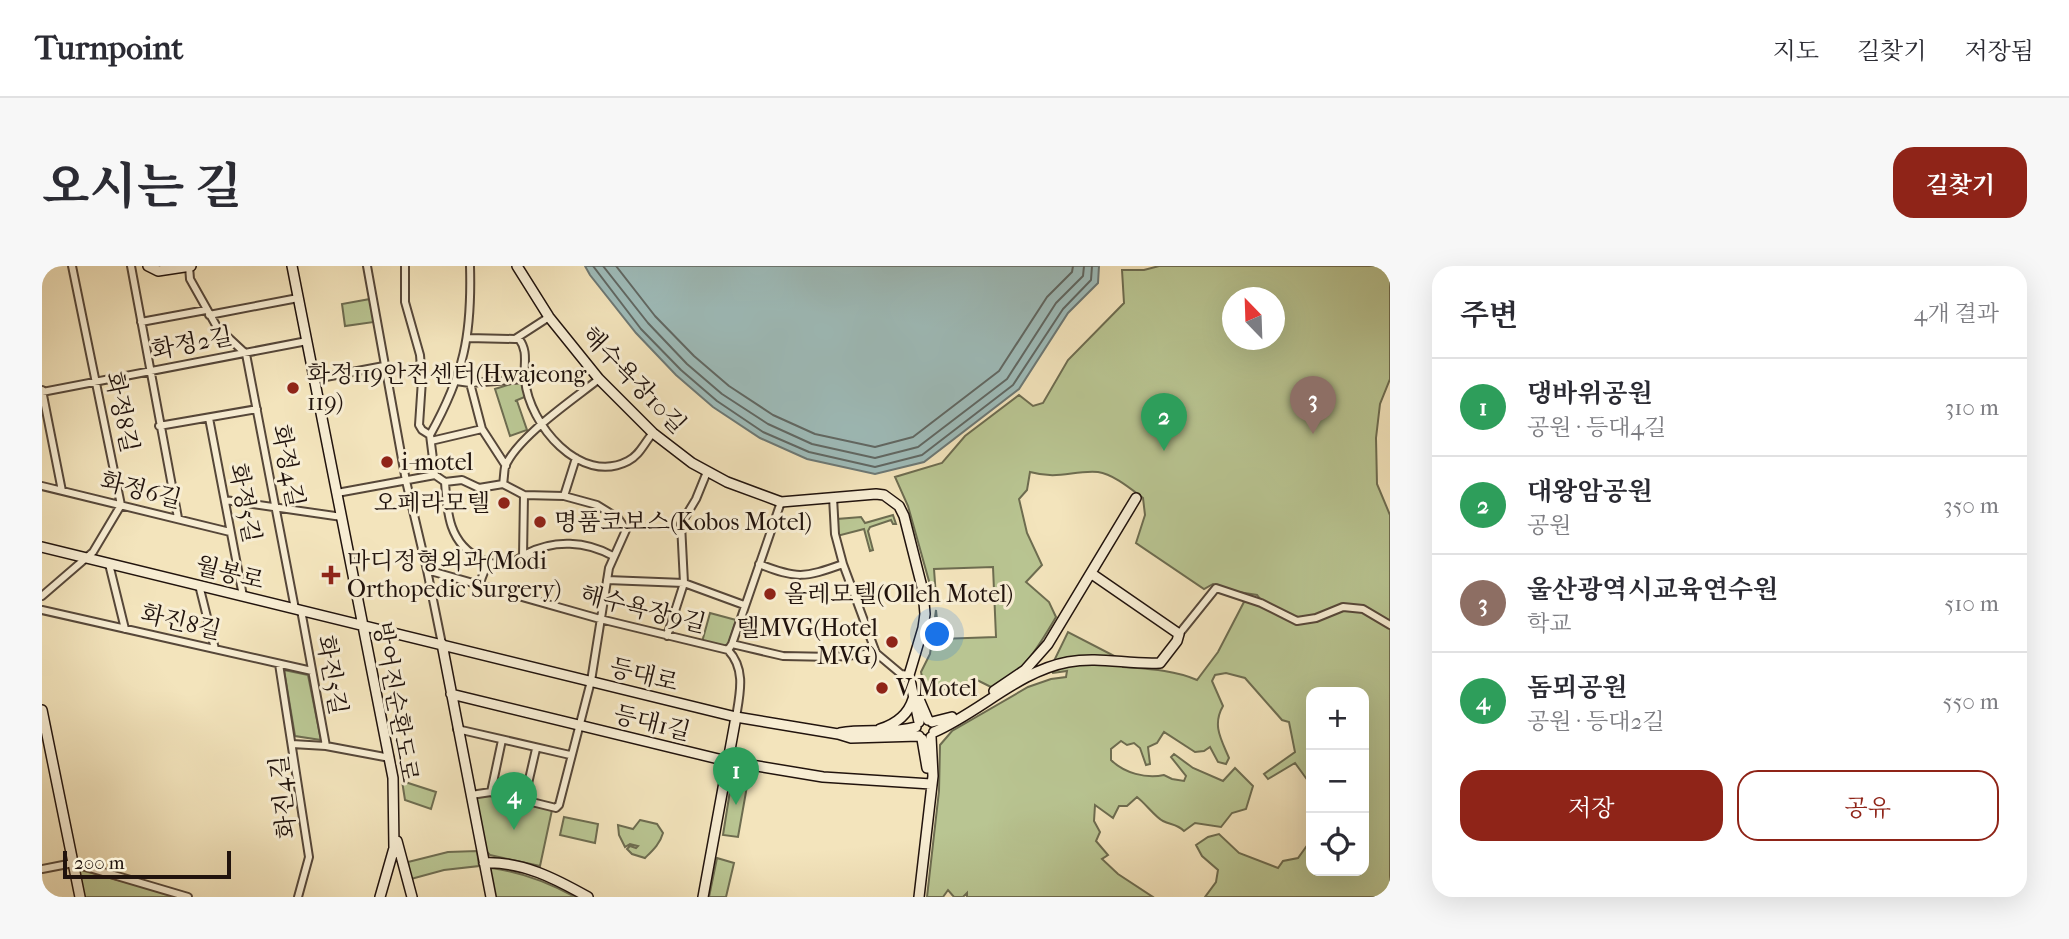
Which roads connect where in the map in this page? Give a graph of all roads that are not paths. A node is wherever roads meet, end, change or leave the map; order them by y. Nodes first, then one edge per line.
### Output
1 (72, 266) edge
2 (131, 266) edge
3 (148, 266) edge
4 (189, 266) edge
5 (292, 266) edge
6 (367, 266) edge
7 (405, 266) edge
8 (470, 266) edge
9 (517, 266) edge
10 (298, 298) junction
11 (208, 312) junction
12 (549, 317) junction
13 (141, 322) junction
14 (468, 338) junction
15 (515, 339) junction
16 (307, 341) junction
17 (244, 353) junction
18 (384, 366) junction
19 (150, 371) junction
20 (315, 379) junction
21 (524, 379) junction
22 (599, 379) junction
23 (456, 381) junction
24 (96, 382) junction
25 (470, 383) junction
26 (42, 391) edge
27 (257, 409) junction
28 (209, 418) junction
29 (541, 425) junction
30 (159, 426) junction
31 (482, 429) junction
32 (653, 433) junction
33 (431, 438) junction
34 (576, 458) junction
35 (506, 466) junction
36 (707, 472) junction
37 (435, 474) junction
38 (406, 481) junction
39 (445, 482) junction
40 (503, 484) junction
41 (42, 486) edge
42 (62, 491) junction
43 (337, 493) junction
44 (524, 495) junction
45 (564, 496) junction
46 (833, 498) junction
47 (1136, 498) dead end
48 (225, 500) junction
49 (781, 502) junction
50 (121, 505) junction
51 (276, 508) junction
52 (342, 517) junction
53 (178, 518) junction
54 (230, 531) junction
55 (42, 547) edge
56 (523, 556) junction
57 (613, 556) junction
58 (87, 558) junction
59 (488, 562) junction
60 (109, 564) junction
61 (759, 564) junction
62 (843, 564) junction
63 (428, 570) junction
64 (1092, 574) junction
65 (607, 580) junction
66 (684, 583) junction
67 (199, 585) junction
68 (479, 585) junction
69 (42, 596) edge
70 (243, 596) junction
71 (744, 605) junction
72 (42, 610) edge
73 (298, 610) junction
74 (600, 619) junction
75 (1390, 625) edge
76 (363, 626) junction
77 (125, 629) junction
78 (1179, 634) junction
79 (667, 636) junction
80 (442, 644) junction
81 (730, 647) junction
82 (215, 649) junction
83 (876, 653) junction
84 (279, 664) junction
85 (312, 671) junction
86 (909, 678) junction
87 (591, 681) junction
88 (450, 694) junction
89 (916, 700) junction
90 (42, 710) edge
91 (736, 717) junction
92 (949, 719) junction
93 (579, 725) junction
94 (457, 729) junction
95 (925, 729) junction
96 (876, 731) junction
97 (838, 734) junction
98 (900, 738) junction
99 (502, 740) junction
100 (292, 744) junction
101 (326, 746) junction
102 (536, 749) junction
103 (570, 755) junction
104 (390, 758) junction
105 (926, 758) junction
106 (727, 761) junction
107 (47, 765) edge
108 (930, 786) junction
109 (491, 792) junction
110 (471, 795) junction
111 (524, 801) junction
112 (394, 829) junction
113 (73, 863) junction
114 (484, 863) junction
115 (42, 869) edge
116 (80, 897) edge
117 (188, 897) edge
118 (298, 897) edge
119 (380, 897) edge
120 (412, 897) edge
121 (491, 897) edge
122 (588, 897) edge
123 (703, 897) edge
124 (919, 897) edge

1 - 24 street, 화정8길
2 - 13 street
3 - 4 street
4 - 11 street
5 - 10 street, 방어진순환도로
6 - 18 street
7 - 33 street
8 - 14 street
9 - 12 street, 해수욕장10길
10 - 11 street
10 - 16 street, 방어진순환도로
11 - 13 street
11 - 17 street
12 - 15 street
12 - 22 street, 해수욕장10길
13 - 19 street
14 - 15 street
14 - 23 street
15 - 21 street
16 - 17 street, 화정2길
16 - 20 street, 방어진순환도로
17 - 19 street, 화정2길
17 - 27 street, 화정4길
18 - 20 street
18 - 38 street
19 - 24 street, 화정2길
19 - 30 street
20 - 43 street, 방어진순환도로
21 - 25 street
21 - 29 street
22 - 29 street
22 - 32 street, 해수욕장10길
23 - 25 street
23 - 33 street
24 - 26 street, 화정2길
24 - 50 street, 화정8길
25 - 31 street
26 - 42 street
27 - 28 street
27 - 51 street, 화정4길
28 - 30 street
28 - 48 street, 화정5길
29 - 34 street
29 - 35 street
30 - 53 street
31 - 33 street
31 - 35 street
32 - 34 street
32 - 36 street, 해수욕장10길
33 - 37 street
34 - 45 street
35 - 40 street
36 - 49 street, 해수욕장10길
36 - 66 street
37 - 38 street
37 - 39 street
38 - 43 street
38 - 63 street
39 - 40 street
39 - 59 street
40 - 44 street
41 - 42 street, 화정6길
42 - 50 street, 화정6길
43 - 52 street, 방어진순환도로
44 - 45 street
44 - 56 street
45 - 57 street
46 - 49 street, 해수욕장10길
46 - 62 street
46 - 86 street, 해수욕장10길
47 - 64 street
48 - 51 street
48 - 54 street, 화정5길
49 - 61 street
50 - 53 street, 화정6길
50 - 58 street
51 - 52 street
51 - 73 street, 화정4길
52 - 76 street, 방어진순환도로
53 - 54 street, 화정6길
54 - 70 street, 화정5길
55 - 58 street, 월봉로
56 - 57 street
56 - 59 street
57 - 65 street
58 - 60 street, 월봉로
58 - 69 street
59 - 68 street
60 - 67 street, 월봉로
60 - 77 street
61 - 62 street
61 - 71 street
62 - 83 street
63 - 68 street, 해수욕장9길
63 - 80 street
64 - 78 street
64 - 92 street
65 - 66 street
65 - 74 street
66 - 71 street
66 - 79 street
67 - 70 street, 월봉로
67 - 82 street
68 - 74 street, 해수욕장9길
70 - 73 street, 월봉로
71 - 81 street
72 - 77 street, 화진8길
73 - 76 street, 월봉로
73 - 85 street, 화진5길
74 - 79 street, 해수욕장9길
74 - 87 street
75 - 78 street
76 - 80 street, 등대로
76 - 104 street, 방어진순환도로
77 - 82 street, 화진8길
78 - 95 street
79 - 81 street, 해수욕장9길
80 - 87 street, 등대로
80 - 88 street
81 - 83 street, 해수욕장9길
81 - 91 street
82 - 84 street, 화진8길
83 - 86 street
84 - 85 street, 화진8길
84 - 100 street
85 - 101 street, 화진5길
86 - 89 street
87 - 91 street, 등대로
87 - 93 street
88 - 93 street, 등대1길
88 - 94 street
89 - 92 street
89 - 95 street
89 - 96 street
90 - 107 street
91 - 97 street, 등대로
91 - 106 street
92 - 95 street
93 - 103 street
93 - 106 street, 등대1길
94 - 99 street
94 - 110 street
95 - 96 street
95 - 98 street
95 - 105 street
95 - 108 street
96 - 97 street
97 - 98 street
98 - 105 street
99 - 102 street
99 - 109 street
100 - 101 street, 화진4길
100 - 118 street, 화진4길
101 - 104 street, 화진4길
102 - 103 street
102 - 111 street
103 - 111 street
104 - 112 street, 방어진순환도로
105 - 108 street
106 - 108 street, 등대1길
106 - 123 street
107 - 113 street
108 - 124 street
109 - 110 street
109 - 111 street
110 - 114 street
112 - 119 street, 방어진순환도로
112 - 120 street
113 - 115 street
113 - 116 street
113 - 117 street
114 - 121 street
114 - 122 street

